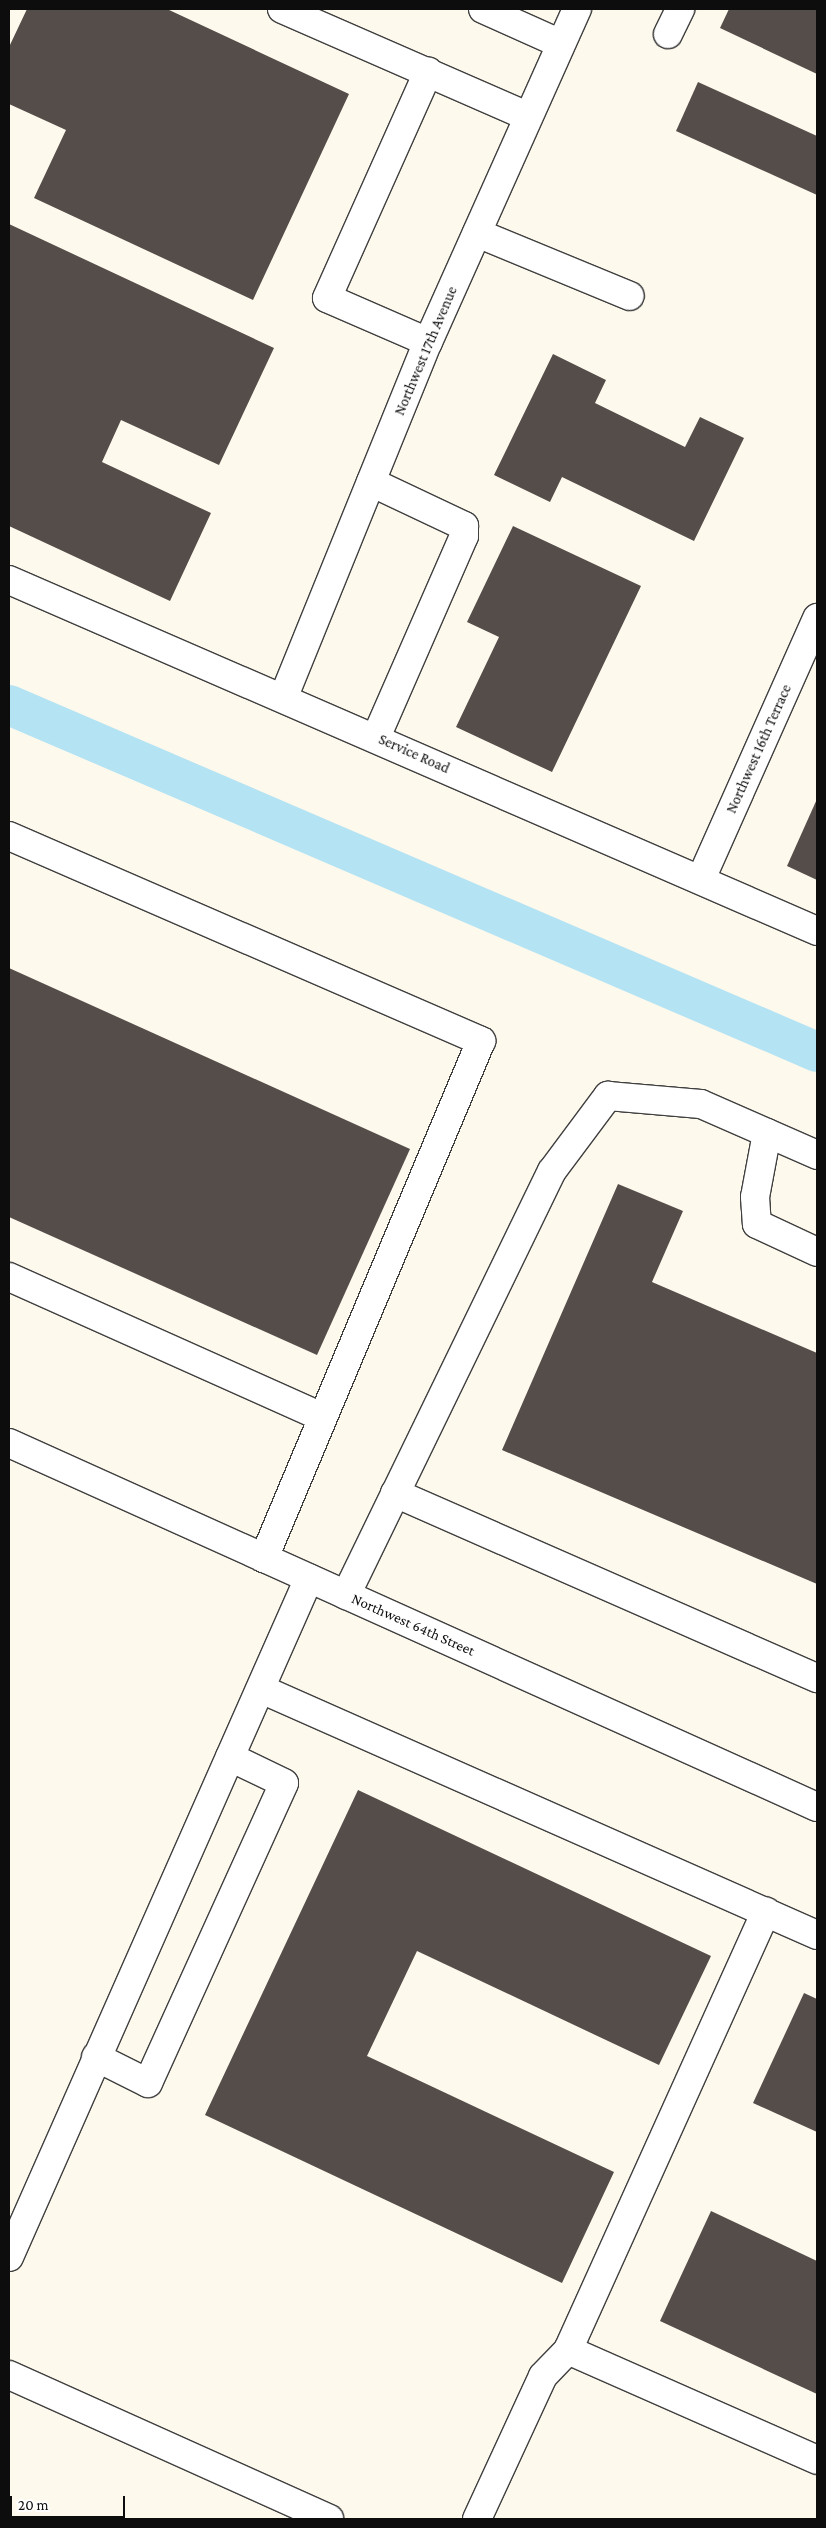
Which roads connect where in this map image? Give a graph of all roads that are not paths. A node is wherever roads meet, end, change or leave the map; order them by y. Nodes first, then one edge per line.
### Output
1 (282, 9) edge
2 (483, 9) edge
3 (577, 9) edge
4 (680, 9) edge
5 (668, 34) dead end
6 (560, 44) junction
7 (428, 72) junction
8 (527, 116) junction
9 (477, 233) junction
10 (630, 296) dead end
11 (428, 342) junction
12 (372, 482) junction
13 (9, 580) edge
14 (817, 618) edge
15 (284, 696) junction
16 (376, 737) junction
17 (9, 836) edge
18 (701, 879) junction
19 (817, 930) edge
20 (767, 1133) junction
21 (817, 1155) edge
22 (817, 1252) edge
23 (9, 1276) edge
24 (322, 1417) junction
25 (9, 1443) edge
26 (395, 1493) junction
27 (264, 1558) junction
28 (309, 1578) junction
29 (346, 1595) junction
30 (817, 1678) edge
31 (260, 1689) junction
32 (230, 1757) junction
33 (817, 1807) edge
34 (766, 1912) junction
35 (817, 1935) edge
36 (96, 2057) junction
37 (9, 2257) edge
38 (568, 2350) junction
39 (9, 2374) edge
40 (817, 2460) edge
41 (329, 2519) edge
42 (477, 2519) edge

1 - 7 street
2 - 6 street
3 - 6 street, Northwest 17th Avenue
4 - 5 street
6 - 8 street, Northwest 17th Avenue
7 - 8 street
7 - 11 street
8 - 9 street, Northwest 17th Avenue
9 - 10 street
9 - 11 street, Northwest 17th Avenue
11 - 12 street, Northwest 17th Avenue
12 - 15 street, Northwest 17th Avenue
12 - 16 street
13 - 15 street, Service Road
14 - 18 street, Northwest 16th Terrace
15 - 16 street, Service Road
16 - 18 street, Service Road
17 - 24 street
18 - 19 street, Service Road
20 - 21 street
20 - 22 street
20 - 26 street
23 - 24 street
24 - 27 street
25 - 27 street, Northwest 64th Street
26 - 29 street
26 - 30 street
27 - 28 street, Northwest 64th Street
28 - 29 street, Northwest 64th Street
28 - 31 street
29 - 33 street, Northwest 64th Street
31 - 32 street
31 - 34 street
32 - 36 street
32 - 36 street
34 - 35 street
34 - 38 street
36 - 37 street
38 - 40 street
38 - 42 street
39 - 41 street

